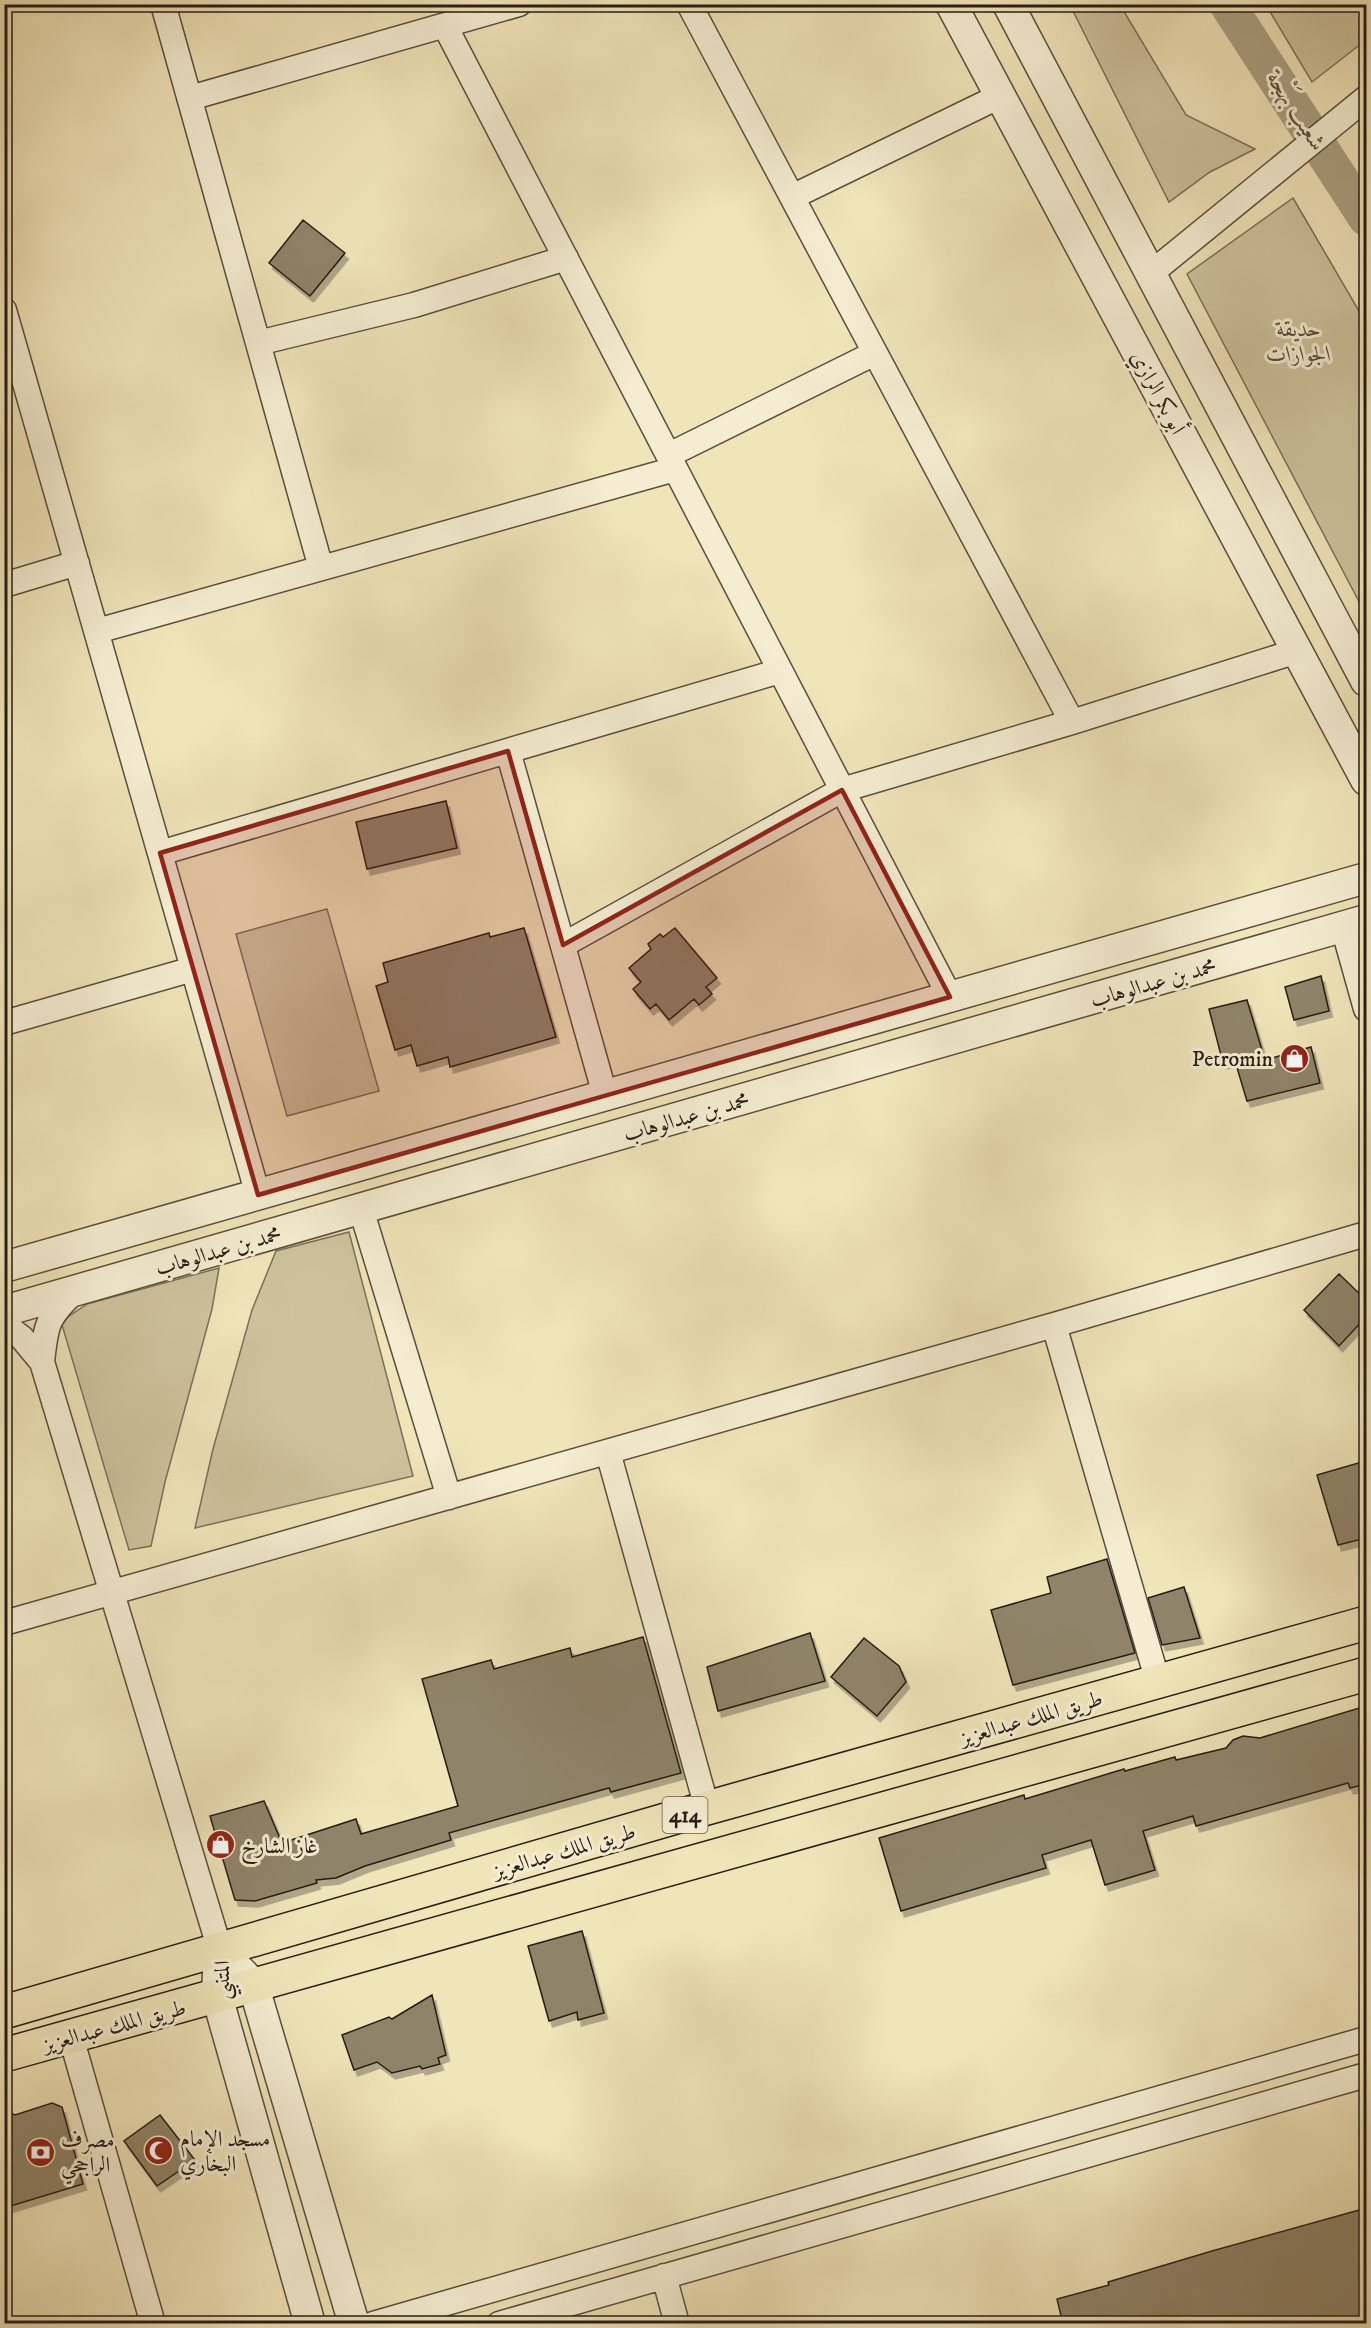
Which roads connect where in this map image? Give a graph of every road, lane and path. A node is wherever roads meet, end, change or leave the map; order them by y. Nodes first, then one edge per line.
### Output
1 (164, 4) edge
2 (519, 4) edge
3 (689, 4) edge
4 (951, 4) edge
5 (1008, 4) edge
6 (445, 26) junction
7 (1000, 96) junction
8 (189, 98) junction
9 (1366, 98) edge
10 (792, 197) junction
11 (566, 258) junction
12 (1150, 274) junction
13 (4, 310) edge
14 (258, 343) junction
15 (875, 353) junction
16 (672, 462) junction
17 (77, 563) junction
18 (321, 568) junction
19 (4, 585) edge
20 (97, 631) junction
21 (1297, 651) junction
22 (780, 670) junction
23 (1366, 681) edge
24 (1072, 722) junction
25 (508, 751) junction
26 (1366, 780) edge
27 (842, 790) junction
28 (160, 853) junction
29 (1366, 878) edge
30 (1355, 924) edge
31 (563, 945) junction
32 (193, 969) junction
33 (950, 997) junction
34 (1366, 1009) edge
35 (4, 1023) edge
36 (605, 1095) junction
37 (258, 1195) junction
38 (361, 1209) junction
39 (1366, 1234) edge
40 (4, 1267) edge
41 (75, 1291) junction
42 (4, 1311) edge
43 (4, 1324) edge
44 (1054, 1325) junction
45 (42, 1362) junction
46 (608, 1452) junction
47 (449, 1497) junction
48 (112, 1593) junction
49 (4, 1623) edge
50 (1366, 1623) edge
51 (1366, 1674) edge
52 (1158, 1682) junction
53 (707, 1808) junction
54 (220, 1950) junction
55 (253, 1984) junction
56 (217, 1996) junction
57 (4, 2012) edge
58 (71, 2037) junction
59 (1366, 2039) edge
60 (4, 2055) edge
61 (1366, 2075) edge
62 (664, 2276) junction
63 (153, 2324) edge
64 (310, 2324) edge
65 (354, 2324) edge
66 (373, 2324) edge
67 (499, 2324) edge
68 (677, 2324) edge

1 - 8 street
2 - 6 street
3 - 10 street
4 - 7 street, أبو بكر الرازي
5 - 12 street, أبو بكر الرازي
6 - 8 street
6 - 11 street
7 - 10 street
7 - 21 street, أبو بكر الرازي
8 - 14 street
9 - 12 street
10 - 15 street
11 - 14 street
11 - 16 street
12 - 23 street, أبو بكر الرازي
13 - 17 street
14 - 18 street
15 - 16 street
15 - 24 street
16 - 18 street
16 - 22 street
17 - 19 street
17 - 20 street
18 - 20 street
20 - 28 street
21 - 24 street
21 - 26 street, أبو بكر الرازي
22 - 25 street
22 - 27 street
24 - 27 street
25 - 28 street
25 - 31 street
27 - 31 street
27 - 33 street
28 - 32 street
29 - 33 street, محمد بن عبدالوهاب
30 - 34 street
30 - 38 street, محمد بن عبدالوهاب
31 - 36 street
32 - 35 street
32 - 37 street
33 - 36 street, محمد بن عبدالوهاب
36 - 37 street, محمد بن عبدالوهاب
37 - 40 street, محمد بن عبدالوهاب
38 - 41 street, محمد بن عبدالوهاب
38 - 47 street
39 - 44 street
41 - 42 street, محمد بن عبدالوهاب
41 - 45 street
43 - 45 street
44 - 46 street
44 - 52 street
45 - 48 street
46 - 47 street
46 - 53 street
47 - 48 street
48 - 49 street
48 - 54 street
50 - 52 highway, طريق الملك عبدالعزيز / 414
51 - 55 highway, طريق الملك عبدالعزيز / 414
52 - 53 highway, طريق الملك عبدالعزيز / 414
53 - 54 highway, طريق الملك عبدالعزيز / 414
54 - 55 street, المتنبي
54 - 56 street, المتنبي
54 - 57 highway, طريق الملك عبدالعزيز / 414
55 - 56 highway, طريق الملك عبدالعزيز / 414
55 - 65 street, المتنبي
56 - 58 highway, طريق الملك عبدالعزيز / 414
56 - 64 street, المتنبي
58 - 60 highway, طريق الملك عبدالعزيز / 414
58 - 63 street
59 - 66 street
61 - 62 street
62 - 67 street
62 - 68 street

